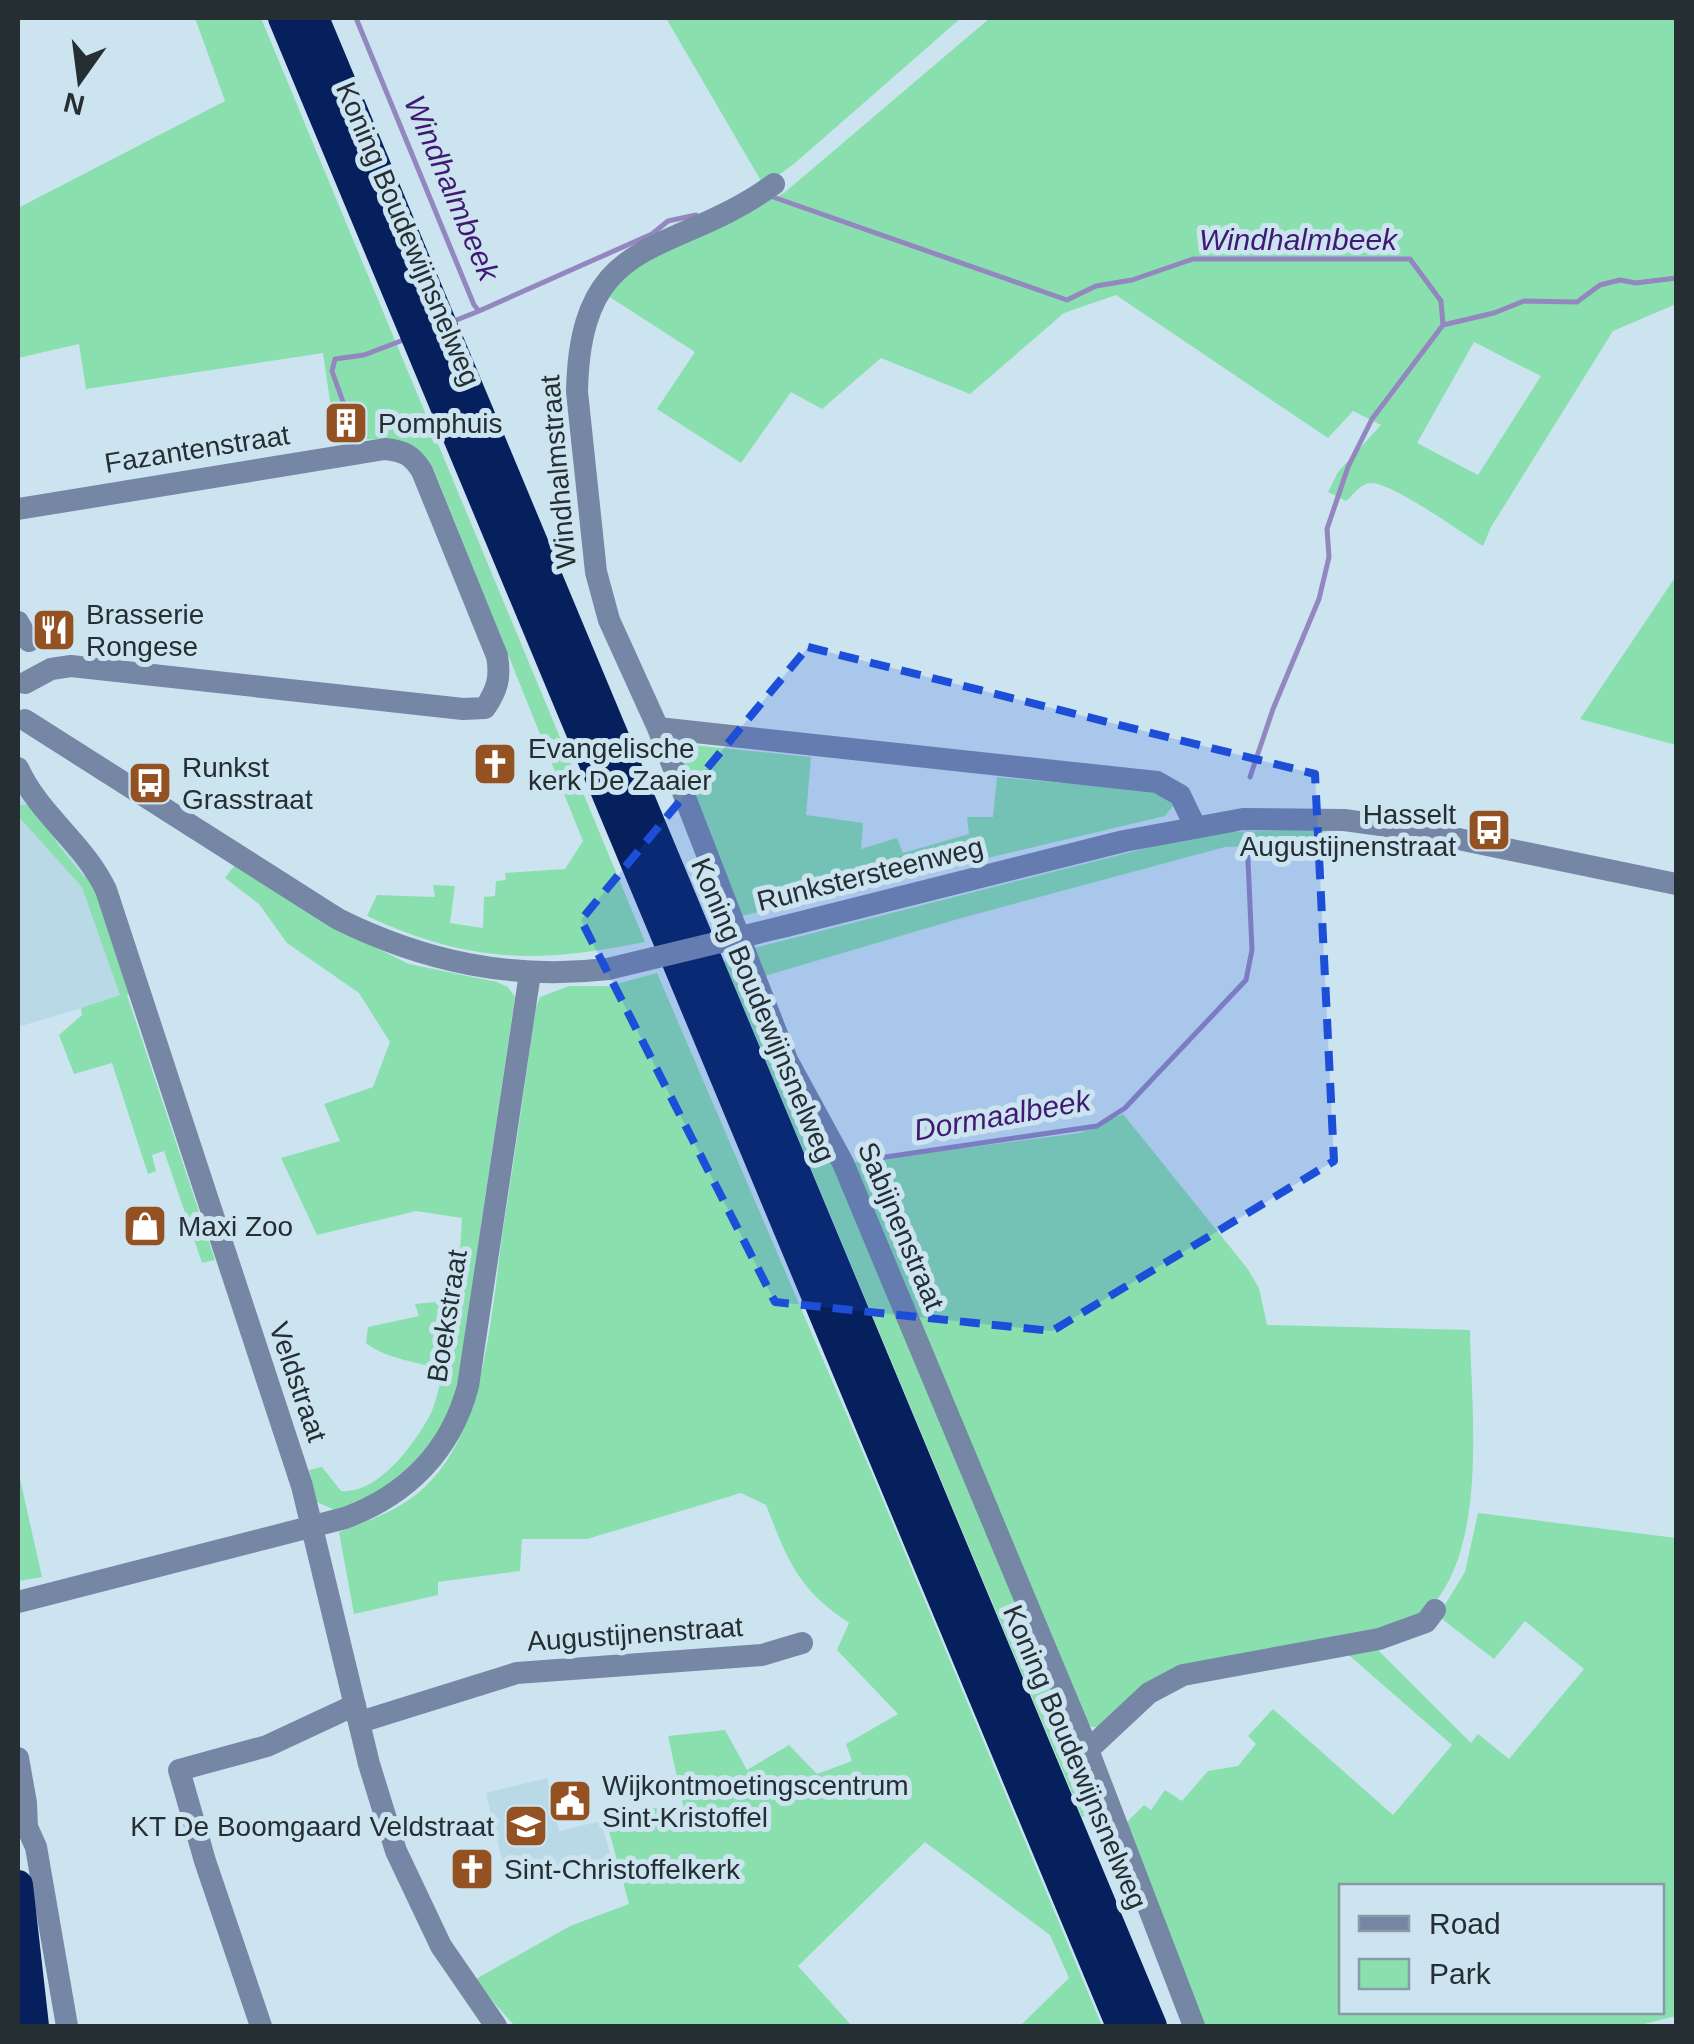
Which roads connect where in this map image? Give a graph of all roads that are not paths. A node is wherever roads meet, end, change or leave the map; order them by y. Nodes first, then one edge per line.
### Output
1 (283, 18) edge
2 (314, 18) edge
3 (774, 184) dead end
4 (18, 509) edge
5 (21, 679) edge
6 (21, 725) edge
7 (658, 728) junction
8 (18, 768) edge
9 (1195, 826) junction
10 (1676, 884) edge
11 (530, 973) junction
12 (312, 1527) junction
13 (18, 1602) edge
14 (1434, 1610) dead end
15 (802, 1644) dead end
16 (357, 1714) junction
17 (1088, 1750) junction
18 (18, 1758) edge
19 (22, 1822) edge
20 (18, 1885) edge
21 (34, 2026) edge
22 (67, 2026) edge
23 (261, 2026) edge
24 (496, 2026) edge
25 (1121, 2026) edge
26 (1152, 2026) edge
27 (1194, 2026) edge

1 - 25 highway, Koning Boudewijnsnelweg
2 - 26 highway, Koning Boudewijnsnelweg
3 - 7 street, Windhalmstraat
4 - 5 street, Fazantenstraat
5 - 6 street
6 - 11 street, Runkstersteenweg
7 - 9 street
7 - 17 street, Sabijnenstraat
8 - 12 street, Veldstraat
9 - 10 street, Runkstersteenweg
9 - 11 street, Runkstersteenweg, bridge
11 - 12 street, Boekstraat
12 - 13 street, Boekstraat
12 - 16 street, Veldstraat
14 - 17 street
15 - 16 street, Augustijnenstraat
16 - 23 street, Augustijnenstraat
16 - 24 street, Veldstraat
17 - 27 street, Sabijnenstraat
18 - 19 street
19 - 22 street
20 - 21 highway

